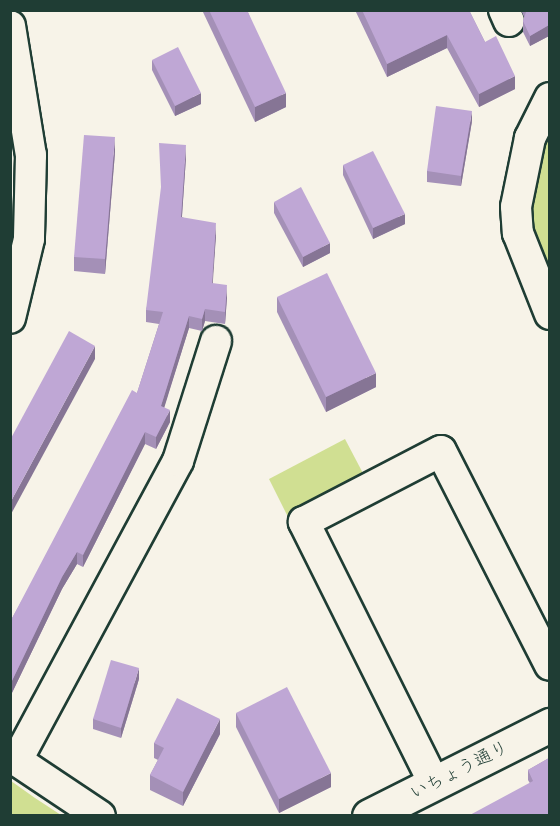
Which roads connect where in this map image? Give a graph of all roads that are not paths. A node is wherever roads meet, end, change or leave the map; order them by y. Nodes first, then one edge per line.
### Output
1 (10, 26) edge
2 (549, 98) edge
3 (549, 314) edge
4 (10, 318) edge
5 (216, 341) dead end
6 (549, 665) edge
7 (549, 725) edge
8 (14, 758) edge
9 (434, 783) junction
10 (375, 814) edge
11 (100, 816) edge

1 - 4 street
2 - 3 street
5 - 8 street
6 - 9 street
7 - 9 street, いちょう通り
8 - 11 street
9 - 10 street, いちょう通り

